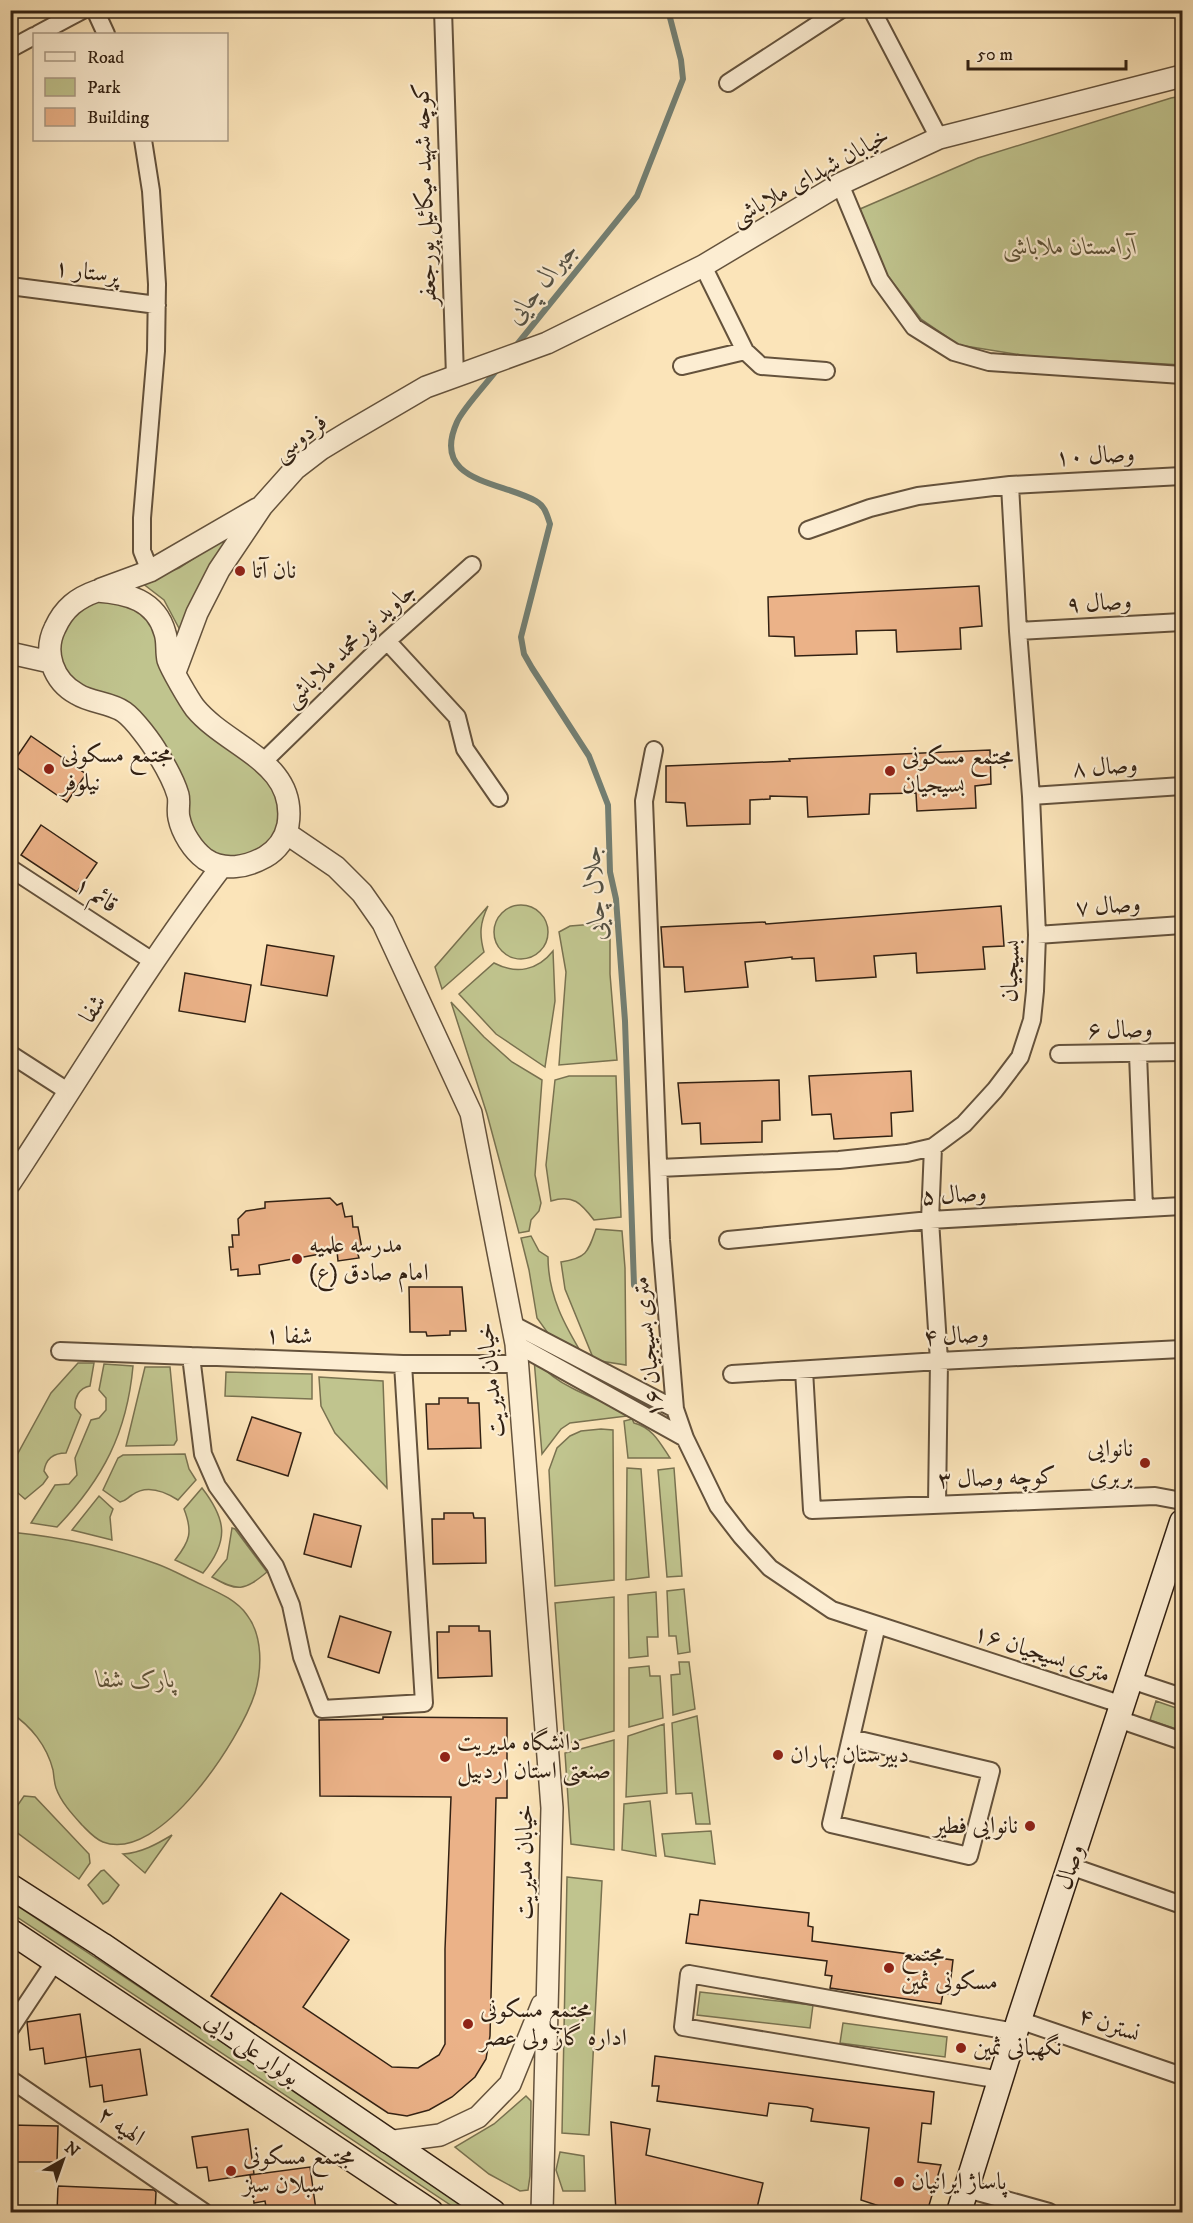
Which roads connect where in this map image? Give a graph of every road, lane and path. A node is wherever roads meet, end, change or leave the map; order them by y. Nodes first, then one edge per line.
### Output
1 (83, 10) edge
2 (95, 10) edge
3 (443, 10) edge
4 (840, 10) edge
5 (872, 10) edge
6 (64, 15) edge
7 (39, 33) edge
8 (106, 33) edge
9 (33, 37) edge
10 (10, 49) edge
11 (1182, 76) edge
12 (728, 83) dead end
13 (939, 138) junction
14 (142, 141) edge
15 (840, 184) junction
16 (703, 266) junction
17 (10, 286) edge
18 (157, 305) junction
19 (547, 343) joint
20 (745, 351) junction
21 (682, 366) dead end
22 (826, 371) dead end
23 (1182, 375) edge
24 (455, 376) junction
25 (1182, 476) edge
26 (1010, 485) junction
27 (262, 506) junction
28 (808, 530) dead end
29 (472, 565) dead end
30 (150, 571) junction
31 (97, 591) junction
32 (1182, 622) edge
33 (1018, 631) junction
34 (387, 640) junction
35 (10, 653) edge
36 (50, 662) junction
37 (175, 672) junction
38 (654, 750) dead end
39 (263, 762) junction
40 (1182, 786) edge
41 (1031, 796) junction
42 (499, 798) dead end
43 (286, 833) junction
44 (222, 866) junction
45 (10, 868) edge
46 (1182, 925) edge
47 (1037, 935) junction
48 (154, 962) junction
49 (1182, 1052) edge
50 (10, 1054) edge
51 (1059, 1054) dead end
52 (1138, 1054) junction
53 (69, 1092) junction
54 (933, 1147) junction
55 (659, 1168) junction
56 (10, 1184) edge
57 (1182, 1206) edge
58 (1144, 1208) junction
59 (930, 1220) junction
60 (728, 1240) dead end
61 (515, 1344) junction
62 (1182, 1350) edge
63 (60, 1351) dead end
64 (191, 1356) junction
65 (939, 1361) junction
66 (403, 1364) junction
67 (804, 1370) junction
68 (732, 1374) dead end
69 (675, 1409) junction
70 (685, 1438) junction
71 (1182, 1501) edge
72 (937, 1504) junction
73 (1182, 1522) edge
74 (877, 1625) junction
75 (1131, 1680) junction
76 (1182, 1697) edge
77 (1120, 1712) junction
78 (851, 1738) junction
79 (1182, 1741) edge
80 (1070, 1866) junction
81 (10, 1886) edge
82 (1182, 1905) edge
83 (10, 1931) edge
84 (56, 1960) junction
85 (549, 1988) junction
86 (1017, 2026) junction
87 (10, 2029) edge
88 (1182, 2076) edge
89 (10, 2079) edge
90 (1000, 2080) junction
91 (387, 2142) junction
92 (967, 2189) junction
93 (428, 2211) edge
94 (204, 2212) edge
95 (493, 2212) edge
96 (542, 2212) edge
97 (959, 2212) edge
98 (1049, 2212) edge

1 - 6 street
2 - 8 street
3 - 24 street, کوچه شهید میکائیل پورجعفر
4 - 12 street
5 - 13 street
6 - 7 street
9 - 10 street
11 - 13 street, خیابان شهدای ملاباشی
13 - 15 street, خیابان شهدای ملاباشی
14 - 18 street
15 - 16 street, خیابان شهدای ملاباشی
15 - 23 street
16 - 19 street, خیابان شهدای ملاباشی
16 - 20 street
17 - 18 street, پرستار ۱
18 - 30 street
19 - 24 street, فردوسی
20 - 21 street
20 - 22 street
24 - 27 street, فردوسی
25 - 26 street, وصال ۱۰
26 - 28 street, وصال ۱۰
26 - 33 street, بسیجیان
27 - 30 street
27 - 37 street, فردوسی
29 - 34 street, جاوید نورمحمد ملاباشی
30 - 31 street
31 - 36 street
31 - 37 street
32 - 33 street, وصال ۹
33 - 41 street, بسیجیان
34 - 39 street, جاوید نورمحمد ملاباشی
34 - 42 street
35 - 36 street
36 - 44 street
37 - 39 street
38 - 55 street, ۱۶ متری بسیجیان
39 - 43 street
40 - 41 street, وصال ۸
41 - 47 street, بسیجیان
43 - 44 street
43 - 61 street, خیابان مدیریت
44 - 48 street, شفا
45 - 48 street, قائم ۱
46 - 47 street, وصال ۷
47 - 54 street, بسیجیان
48 - 53 street, شفا
49 - 52 street, وصال ۶
50 - 53 street
51 - 52 street, وصال ۶
52 - 58 street
53 - 56 street, شفا
54 - 55 street, بسیجیان
54 - 59 street
55 - 69 street, ۱۶ متری بسیجیان
57 - 58 street, وصال ۵
58 - 59 street, وصال ۵
59 - 60 street, وصال ۵
59 - 65 street
61 - 66 street, شفا ۱
61 - 69 street
61 - 70 street
61 - 85 street, خیابان مدیریت
62 - 65 street, وصال ۴
63 - 64 street, شفا ۱
64 - 66 street, شفا ۱
64 - 66 street
65 - 67 street, وصال ۴
65 - 72 street
67 - 68 street, وصال ۴
67 - 72 street, کوچه وصال ۳
69 - 70 street, ۱۶ متری بسیجیان
70 - 74 street, ۱۶ متری بسیجیان
71 - 72 street, کوچه وصال ۳
73 - 75 main road, وصال
74 - 77 street, ۱۶ متری بسیجیان
74 - 78 street
75 - 76 street
75 - 77 main road, وصال
77 - 79 street, ۱۶ متری بسیجیان
77 - 80 main road, وصال
78 - 78 street
80 - 82 street
80 - 86 main road, وصال
81 - 91 main road, بولوار علی دایی
83 - 84 main road, بولوار علی دایی
84 - 87 street
84 - 93 main road, بولوار علی دایی
85 - 91 street, خیابان مدیریت
85 - 96 street, خیابان مدیریت
86 - 88 street, نسترن ۴
86 - 90 main road, وصال
86 - 90 street, نسترن ۴
89 - 94 street, الهیه ۲
90 - 92 main road, وصال
91 - 95 main road, بولوار علی دایی
92 - 97 main road, وصال
92 - 98 street

